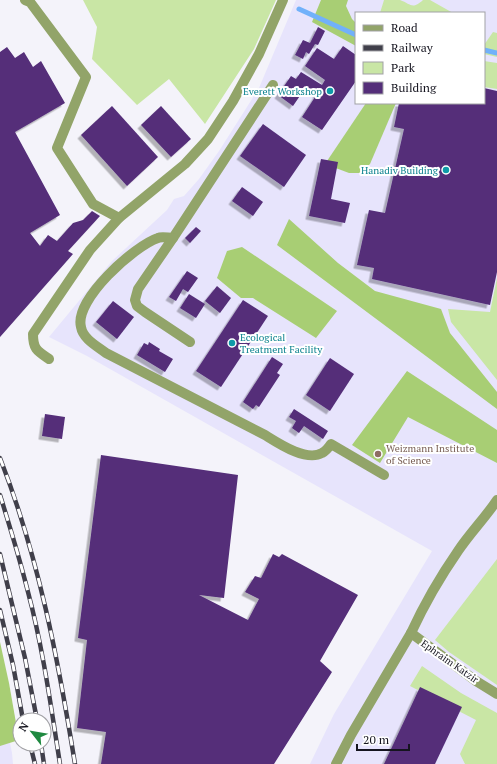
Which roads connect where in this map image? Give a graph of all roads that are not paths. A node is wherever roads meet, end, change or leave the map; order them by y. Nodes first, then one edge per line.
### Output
1 (283, 0) edge
2 (29, 1) edge
3 (273, 85) dead end
4 (119, 218) junction
5 (173, 238) junction
6 (190, 342) dead end
7 (49, 360) dead end
8 (384, 475) dead end
9 (497, 500) edge
10 (493, 508) edge
11 (411, 633) junction
12 (497, 694) edge
13 (336, 764) edge

1 - 4 street
2 - 4 street
3 - 5 street
4 - 7 street
5 - 6 street
5 - 8 street
9 - 10 street, Ephraim Katzir
10 - 11 street, Ephraim Katzir
11 - 12 street, Ephraim Katzir
11 - 13 street

